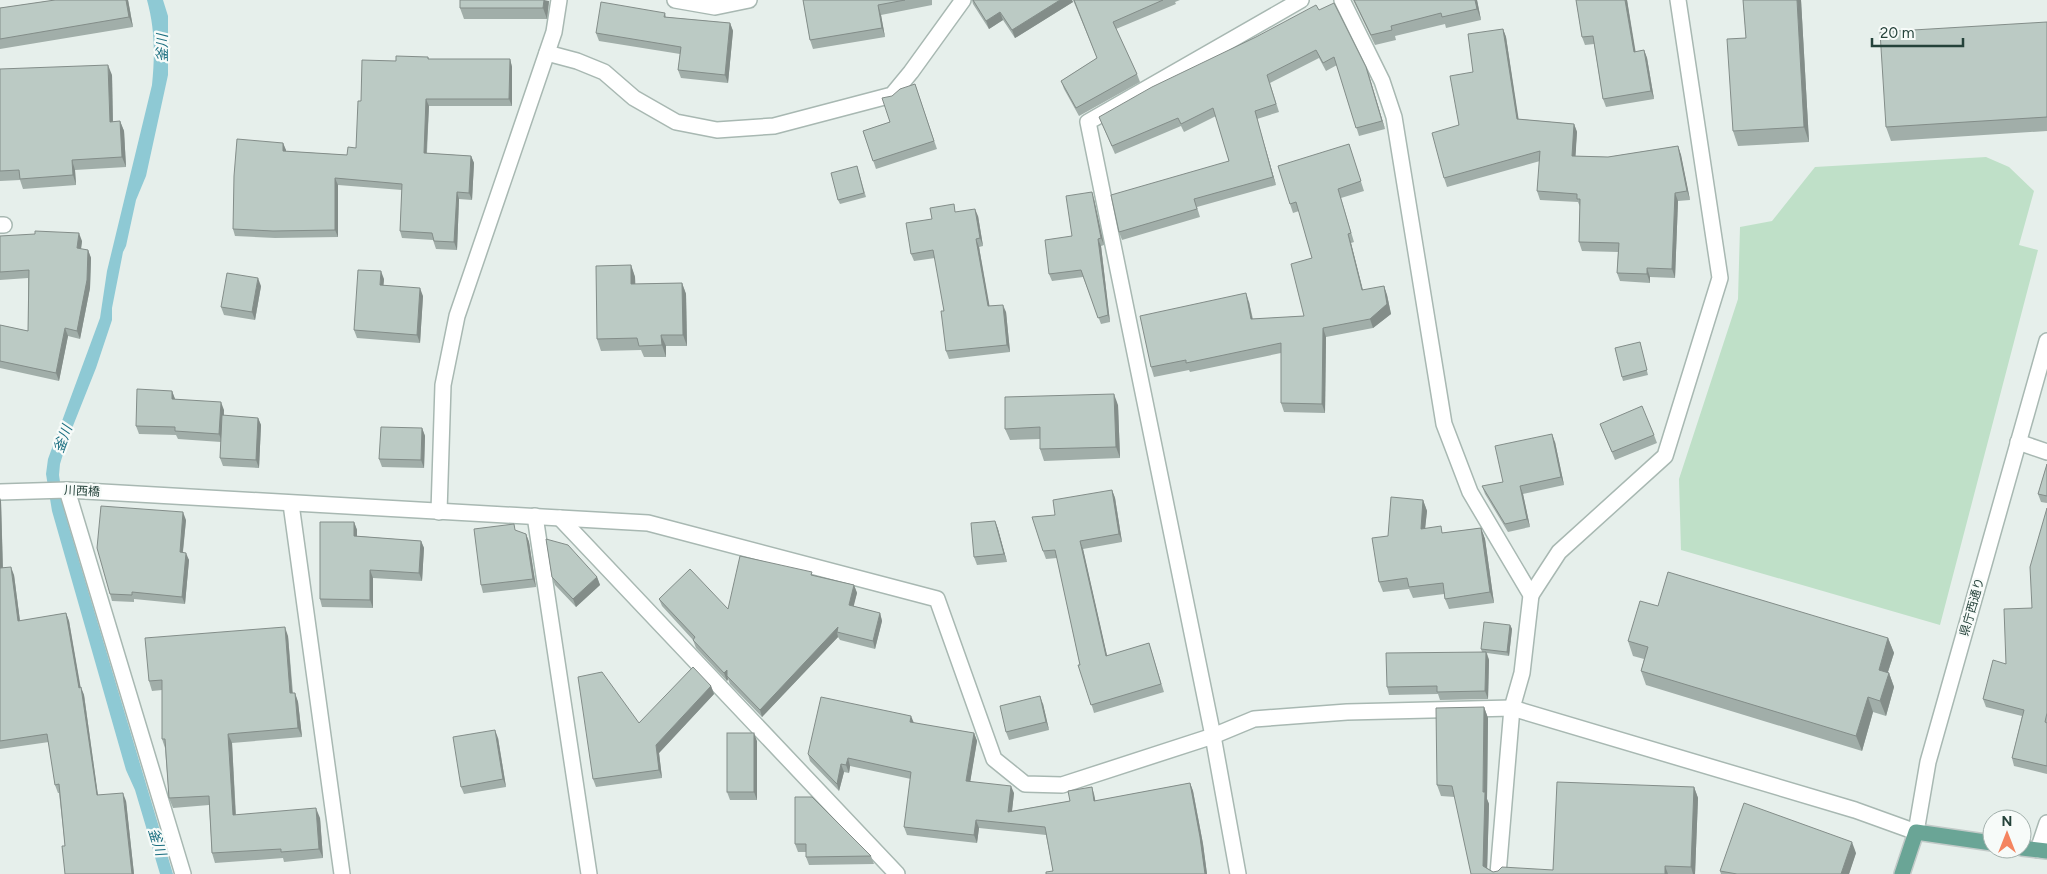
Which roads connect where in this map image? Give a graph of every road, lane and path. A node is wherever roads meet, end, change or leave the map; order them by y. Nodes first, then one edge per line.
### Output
1 (559, 0) edge
2 (675, 0) edge
3 (749, 0) edge
4 (963, 0) edge
5 (1301, 0) edge
6 (1342, 0) edge
7 (1678, 0) edge
8 (547, 53) junction
9 (2047, 341) edge
10 (2041, 383) edge
11 (2018, 442) junction
12 (2047, 452) edge
13 (68, 490) junction
14 (0, 492) edge
15 (291, 504) junction
16 (439, 512) junction
17 (535, 516) junction
18 (560, 518) junction
19 (1530, 595) junction
20 (1512, 708) junction
21 (1213, 736) junction
22 (2047, 823) edge
23 (1916, 832) junction
24 (1982, 842) edge
25 (2042, 851) edge
26 (183, 874) edge
27 (342, 874) edge
28 (590, 874) edge
29 (897, 874) edge
30 (1238, 874) edge
31 (1498, 874) edge
32 (1902, 874) edge

1 - 8 street
2 - 3 street
4 - 8 street
5 - 21 street
6 - 19 street
7 - 19 street
8 - 16 street
9 - 10 street, 県庁西通り
10 - 11 street, 県庁西通り
11 - 12 street
11 - 23 street, 県庁西通り
13 - 14 street, 川西橋
13 - 15 street, 川西橋
13 - 26 street
15 - 16 street, 川西橋
15 - 27 street
16 - 17 street, 川西橋
17 - 18 street, 川西橋
17 - 28 street
18 - 21 street, 川西橋
18 - 29 street
19 - 20 street
20 - 21 street
20 - 23 street
20 - 31 street
21 - 30 street
22 - 25 street
23 - 24 main road
23 - 32 main road, 県庁西通り

